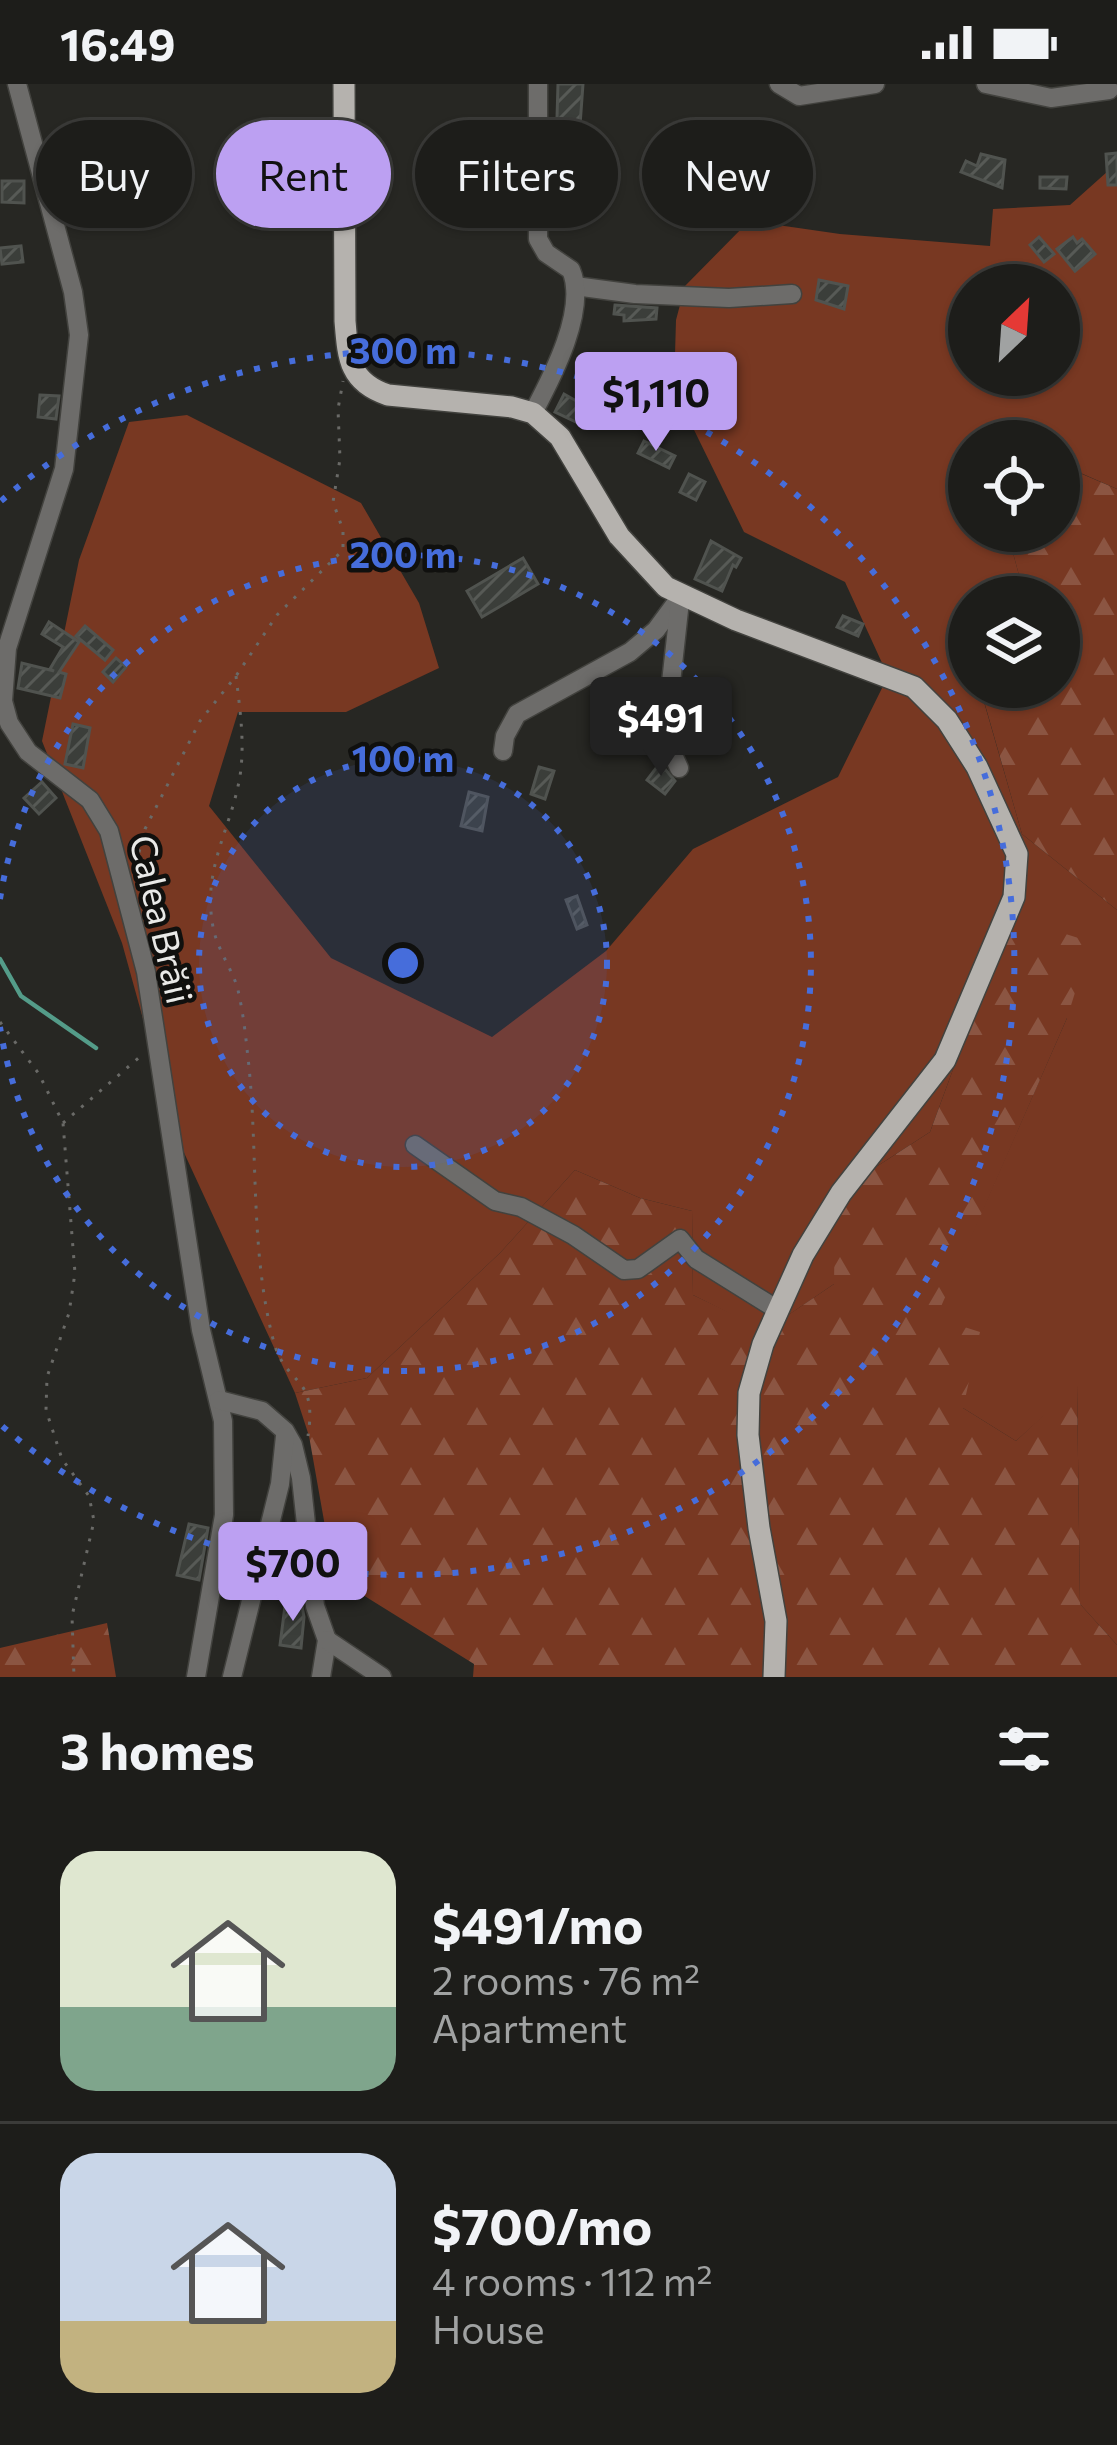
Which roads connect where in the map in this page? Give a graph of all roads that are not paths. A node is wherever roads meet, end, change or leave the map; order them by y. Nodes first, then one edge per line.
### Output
1 (17, 84) edge
2 (344, 84) edge
3 (538, 84) edge
4 (779, 84) edge
5 (875, 84) edge
6 (986, 84) edge
7 (1108, 87) edge
8 (575, 286) junction
9 (792, 294) dead end
10 (533, 413) junction
11 (681, 596) junction
12 (503, 751) dead end
13 (679, 768) dead end
14 (415, 1145) dead end
15 (778, 1310) junction
16 (219, 1400) junction
17 (285, 1431) junction
18 (327, 1640) junction
19 (199, 1669) edge
20 (233, 1674) edge
21 (321, 1677) edge
22 (382, 1677) edge
23 (773, 1677) edge

1 - 16 street, Calea Brăii
2 - 10 main road
3 - 8 street
4 - 5 street
6 - 7 street
8 - 9 street
8 - 10 street
10 - 11 main road
11 - 12 street
11 - 13 street
11 - 15 main road
14 - 15 street
15 - 23 main road
16 - 17 street
16 - 19 street, Calea Brăii
17 - 18 street
17 - 20 street
18 - 21 street
18 - 22 street
19 - 20 street

